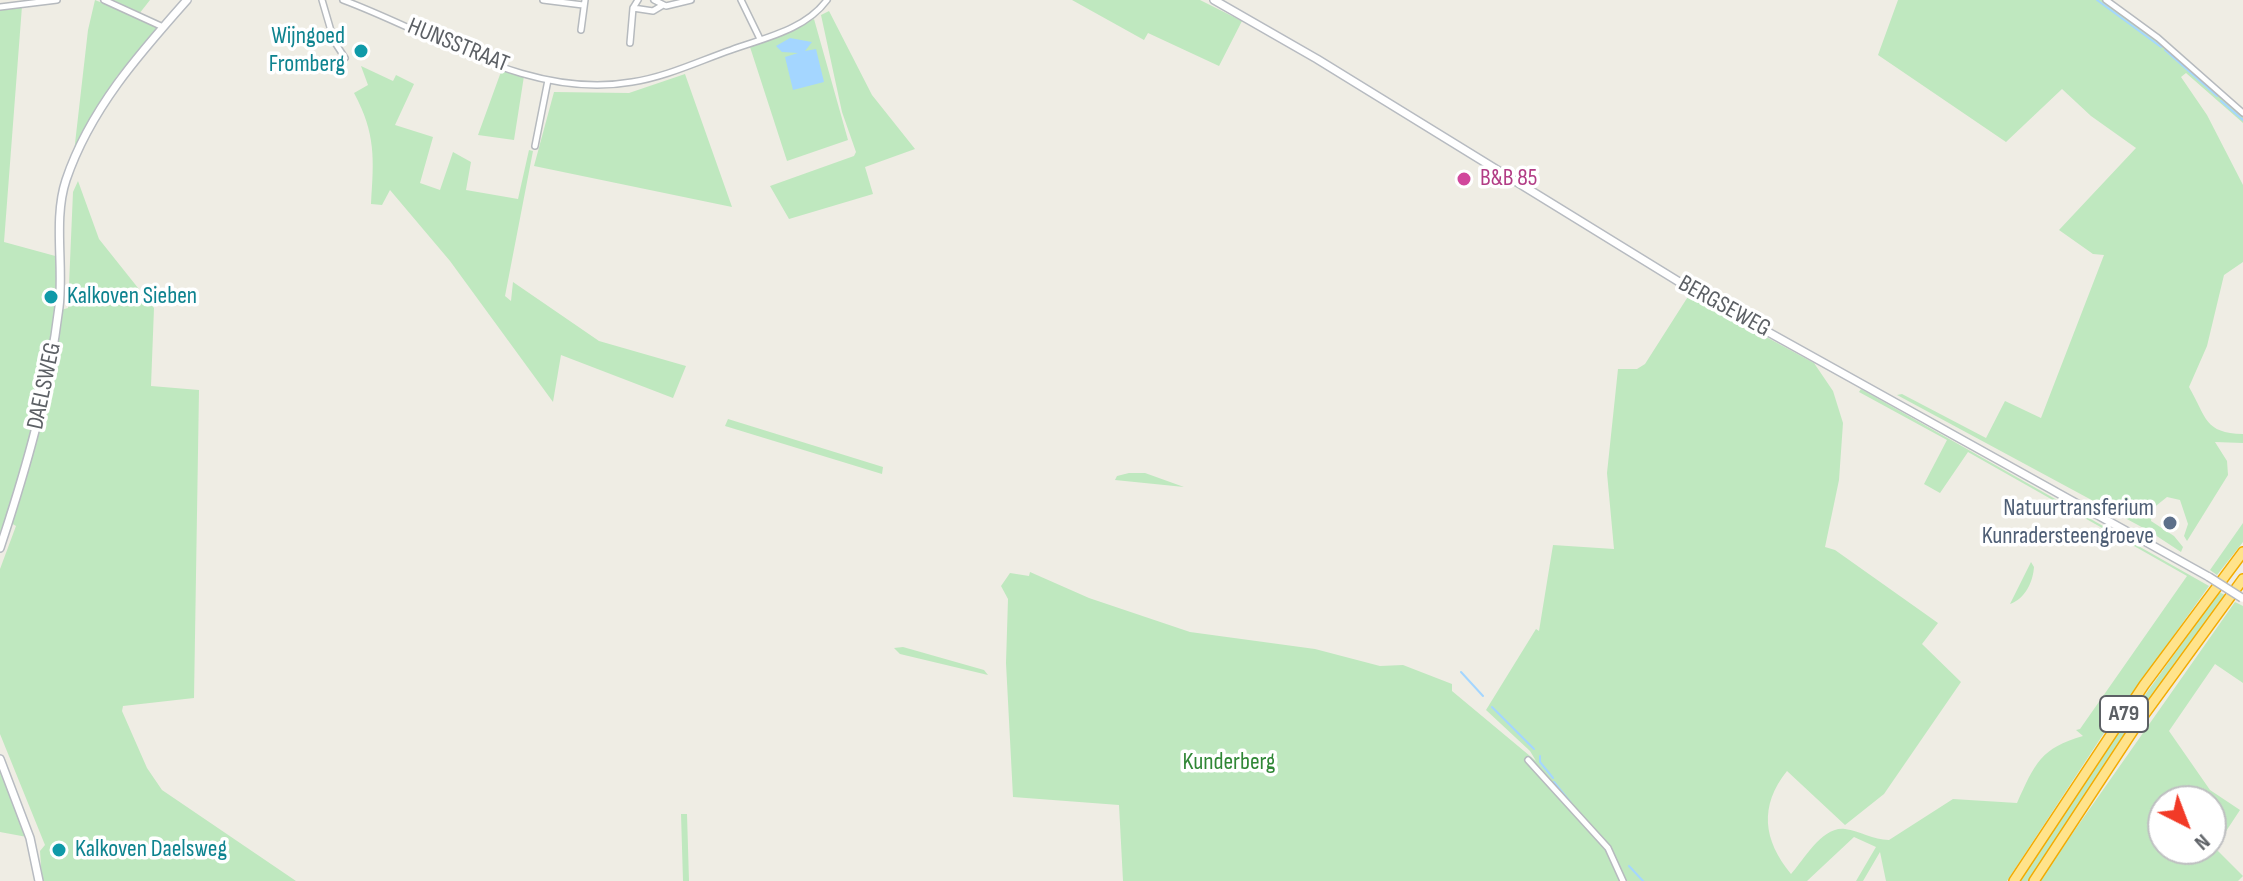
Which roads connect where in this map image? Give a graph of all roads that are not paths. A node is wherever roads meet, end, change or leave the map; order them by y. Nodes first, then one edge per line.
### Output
1 (57, 0) edge
2 (104, 0) edge
3 (187, 0) edge
4 (322, 0) edge
5 (343, 0) edge
6 (543, 0) edge
7 (638, 0) edge
8 (654, 0) edge
9 (691, 0) edge
10 (741, 0) edge
11 (827, 0) edge
12 (1214, 0) edge
13 (2106, 0) edge
14 (584, 2) edge
15 (663, 5) junction
16 (0, 7) edge
17 (633, 8) junction
18 (163, 27) junction
19 (581, 30) dead end
20 (760, 39) junction
21 (630, 43) dead end
22 (345, 58) dead end
23 (548, 80) junction
24 (2243, 113) edge
25 (535, 146) dead end
26 (0, 548) edge
27 (2243, 552) edge
28 (2243, 579) edge
29 (2242, 598) edge
30 (0, 759) edge
31 (1528, 760) dead end
32 (39, 881) edge
33 (1623, 881) edge
34 (2014, 881) edge
35 (2034, 881) edge

1 - 16 street
2 - 18 street
3 - 18 street, DAELSWEG
4 - 22 street
5 - 23 street, HUNSSTRAAT
6 - 14 street
7 - 17 street
8 - 15 street
9 - 15 street
10 - 20 street
11 - 20 street, HUNSSTRAAT
12 - 29 street, BERGSEWEG, bridge
13 - 24 street
14 - 19 street
15 - 17 street
17 - 21 street
18 - 26 street, DAELSWEG
20 - 23 street, HUNSSTRAAT
23 - 25 street
27 - 34 highway, A79
28 - 35 highway, A79
30 - 32 street
31 - 33 street

